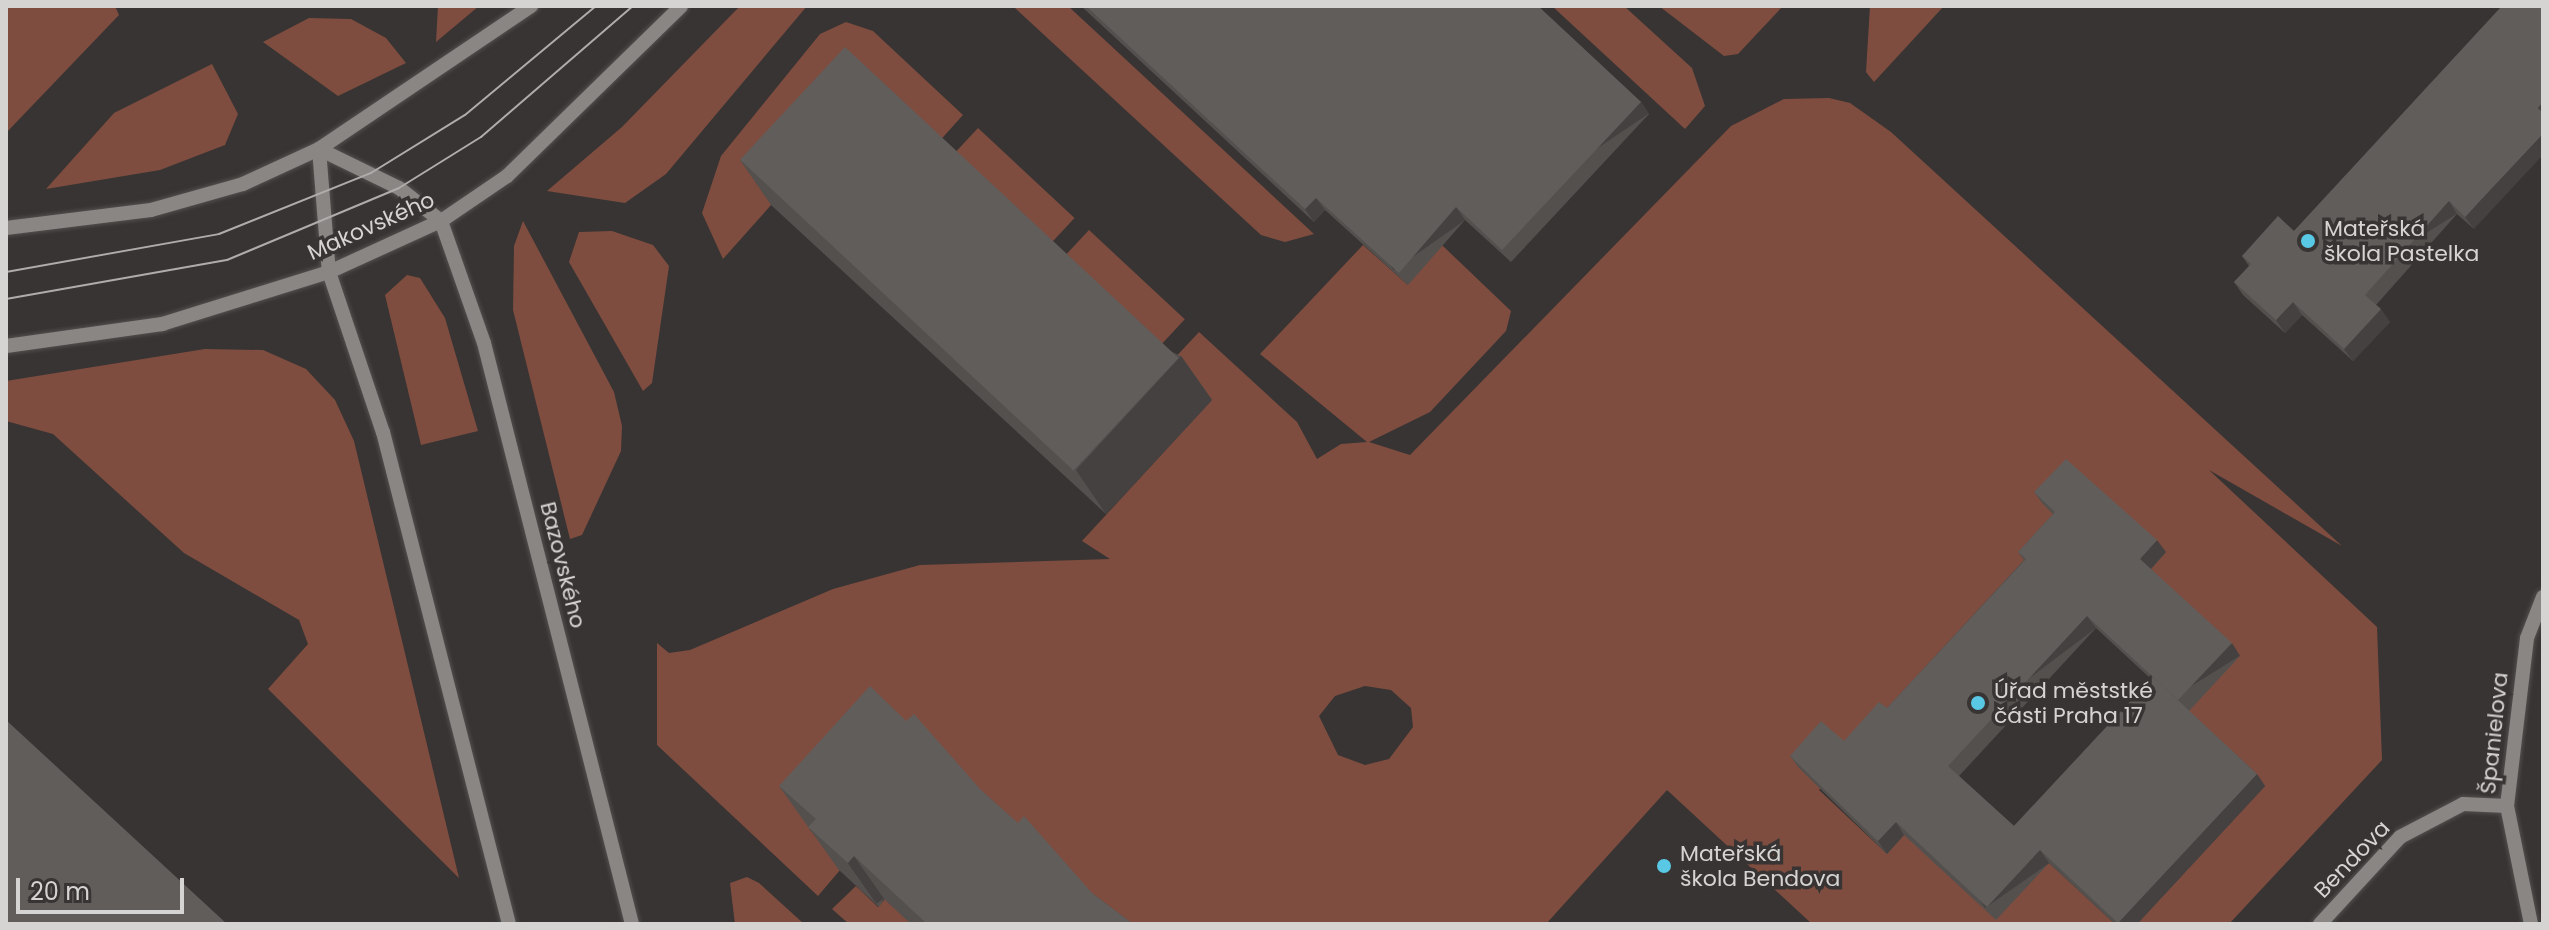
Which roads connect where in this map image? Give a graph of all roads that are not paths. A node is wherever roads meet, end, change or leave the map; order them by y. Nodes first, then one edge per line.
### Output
1 (531, 6) edge
2 (681, 6) edge
3 (319, 149) junction
4 (441, 221) junction
5 (6, 228) edge
6 (329, 272) junction
7 (6, 346) edge
8 (2543, 597) edge
9 (2507, 806) junction
10 (509, 924) edge
11 (632, 924) edge
12 (2320, 924) edge
13 (2531, 924) edge

1 - 3 street
2 - 4 street, Makovského
3 - 4 street
3 - 5 street
3 - 6 street
4 - 6 street, Makovského
4 - 11 street, Bazovského
6 - 7 street, Makovského
6 - 10 street
8 - 9 street, Španielova
9 - 12 street, Bendova
9 - 13 street, Španielova

